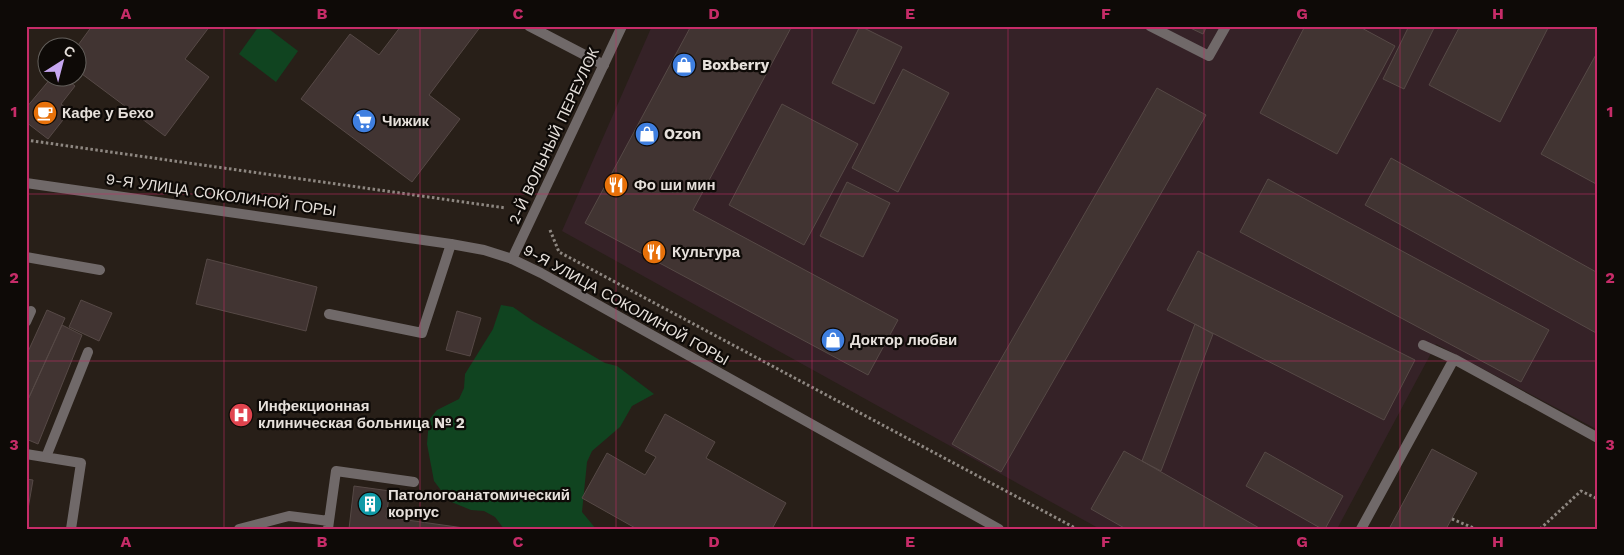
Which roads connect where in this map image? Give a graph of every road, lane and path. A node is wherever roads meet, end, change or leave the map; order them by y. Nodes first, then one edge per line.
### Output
1 (529, 26) edge
2 (622, 26) edge
3 (1150, 26) edge
4 (1226, 26) edge
5 (604, 65) junction
6 (26, 140) edge
7 (26, 183) edge
8 (506, 208) dead end
9 (550, 230) dead end
10 (451, 244) junction
11 (26, 257) edge
12 (512, 259) junction
13 (100, 270) dead end
14 (32, 310) dead end
15 (329, 314) dead end
16 (26, 322) edge
17 (1422, 345) dead end
18 (88, 352) dead end
19 (1454, 359) junction
20 (1598, 438) edge
21 (26, 454) edge
22 (46, 457) junction
23 (414, 482) dead end
24 (1598, 499) edge
25 (1452, 519) dead end
26 (328, 525) edge
27 (71, 529) edge
28 (239, 529) edge
29 (999, 529) edge
30 (1077, 529) edge
31 (1360, 529) edge
32 (1476, 529) edge
33 (1540, 529) edge

1 - 5 street
2 - 5 street, 2-Й ВОЛЬНЫЙ ПЕРЕУЛОК
3 - 4 street
5 - 12 street, 2-Й ВОЛЬНЫЙ ПЕРЕУЛОК
6 - 8 path
7 - 10 street, 9-Я УЛИЦА СОКОЛИНОЙ ГОРЫ
9 - 30 path
10 - 12 street, 9-Я УЛИЦА СОКОЛИНОЙ ГОРЫ
10 - 15 street
11 - 13 street
12 - 29 street, 9-Я УЛИЦА СОКОЛИНОЙ ГОРЫ
14 - 16 street
17 - 19 street
18 - 22 street
19 - 20 street
19 - 31 street
21 - 22 street
22 - 27 street
23 - 26 street
24 - 33 path
25 - 32 path
26 - 28 street

